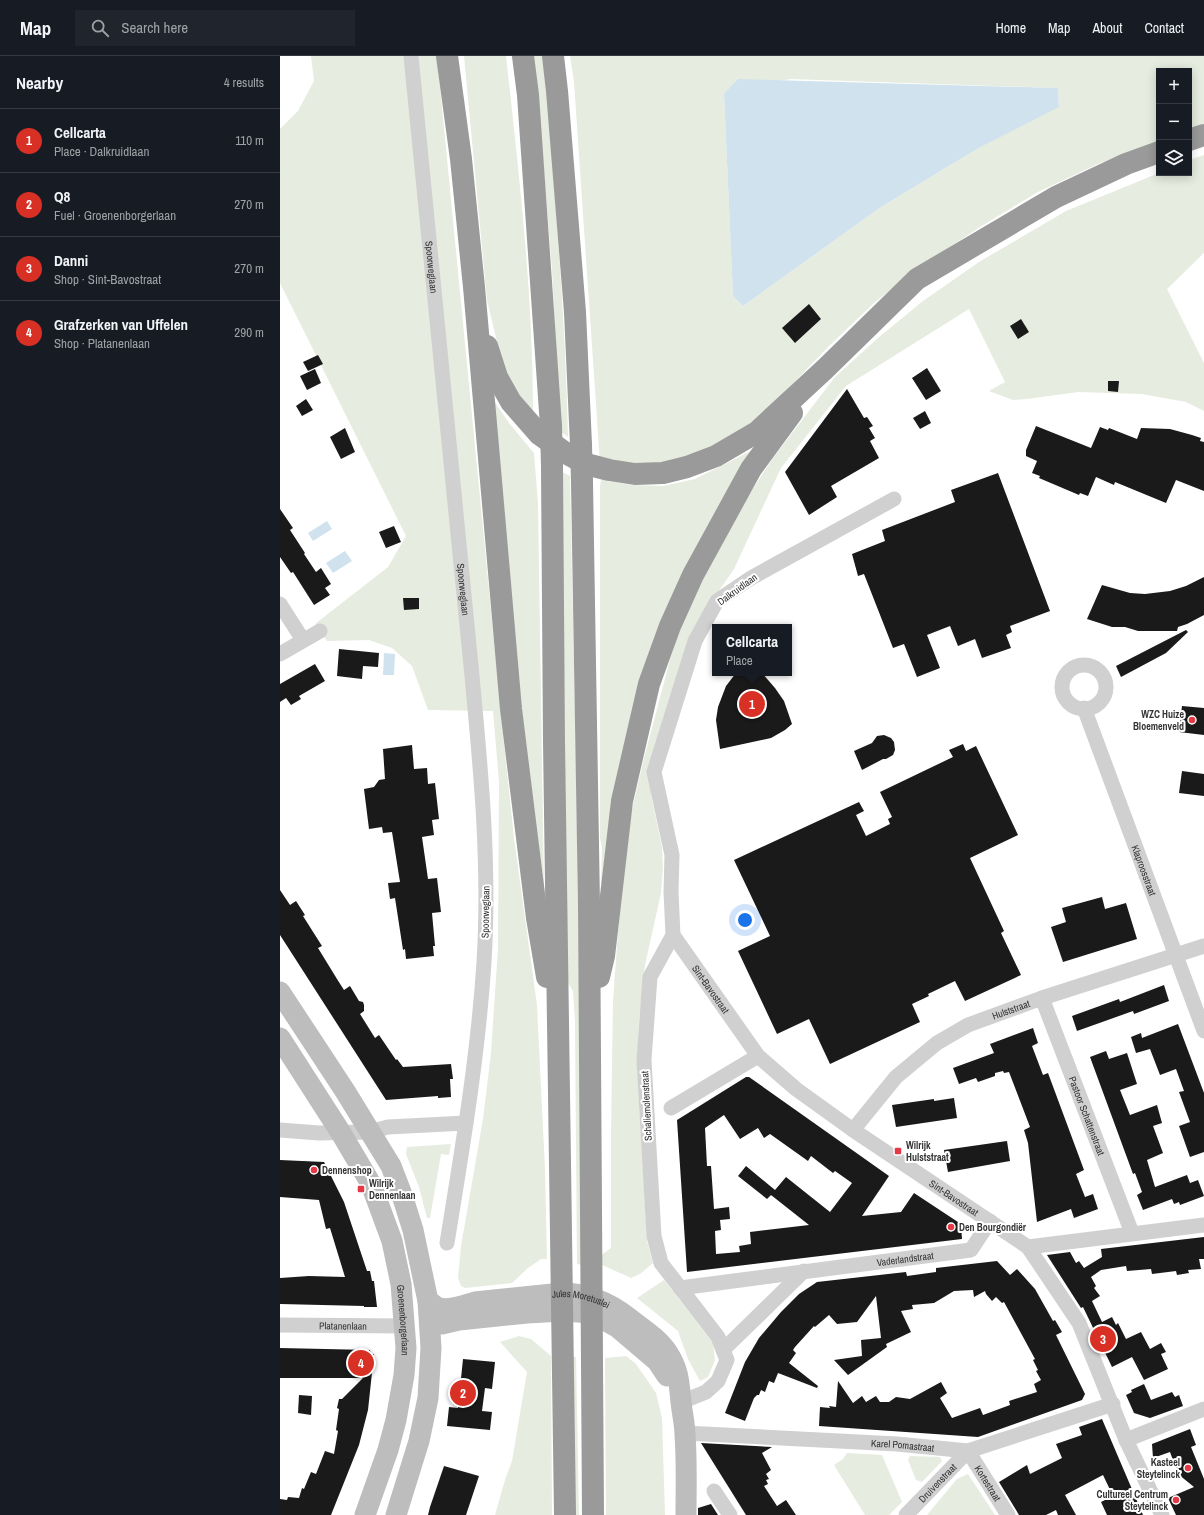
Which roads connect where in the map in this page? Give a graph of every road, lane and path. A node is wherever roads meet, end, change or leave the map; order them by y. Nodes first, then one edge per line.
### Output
1 (411, 56) edge
2 (447, 56) edge
3 (523, 56) edge
4 (553, 56) edge
5 (1204, 135) edge
6 (1192, 139) edge
7 (1156, 153) edge
8 (474, 287) junction
9 (825, 369) junction
10 (894, 499) dead end
11 (280, 604) edge
12 (320, 631) dead end
13 (303, 640) junction
14 (280, 654) edge
15 (1084, 708) dead end
16 (673, 935) junction
17 (1204, 946) edge
18 (1175, 954) junction
19 (280, 992) edge
20 (1042, 998) junction
21 (558, 1020) junction
22 (590, 1021) junction
23 (1204, 1031) edge
24 (280, 1038) edge
25 (758, 1056) junction
26 (671, 1108) dead end
27 (466, 1123) junction
28 (280, 1130) edge
29 (853, 1130) junction
30 (369, 1132) junction
31 (341, 1133) junction
32 (990, 1221) junction
33 (1204, 1225) edge
34 (1132, 1233) junction
35 (447, 1244) dead end
36 (1028, 1247) junction
37 (804, 1271) junction
38 (680, 1288) junction
39 (428, 1301) junction
40 (562, 1302) junction
41 (592, 1305) junction
42 (280, 1325) edge
43 (405, 1326) junction
44 (431, 1330) junction
45 (723, 1350) junction
46 (681, 1402) junction
47 (1113, 1404) junction
48 (1204, 1408) edge
49 (685, 1433) junction
50 (1126, 1440) junction
51 (968, 1451) junction
52 (714, 1490) dead end
53 (365, 1515) edge
54 (396, 1515) edge
55 (565, 1515) edge
56 (593, 1515) edge
57 (686, 1515) edge
58 (730, 1515) edge
59 (906, 1515) edge
60 (1008, 1515) edge
61 (1162, 1515) edge

1 - 27 street, Spoorweglaan
2 - 8 highway
3 - 21 highway, bridge
4 - 22 highway, bridge
5 - 6 highway
7 - 9 highway
8 - 9 highway
8 - 21 highway
9 - 22 highway
10 - 16 street, Dalkruidlaan
11 - 13 street
12 - 13 street
13 - 14 street
15 - 18 street, Klaproosstraat
16 - 25 street, Sint-Bavostraat
16 - 38 street, Schaliemolenstraat
17 - 18 street, Hulststraat
18 - 20 street, Hulststraat
18 - 23 street, Klaproosstraat
19 - 30 street
20 - 29 street, Hulststraat
20 - 34 street, Pastoor Schattenstraat
21 - 40 highway
22 - 41 highway
24 - 31 street, Groenenborgerlaan
25 - 26 street
25 - 29 street, Sint-Bavostraat
27 - 30 street
27 - 35 street, Spoorweglaan
28 - 31 street
29 - 32 street, Sint-Bavostraat
30 - 31 street
30 - 39 street
31 - 43 street, Groenenborgerlaan
32 - 36 street, Sint-Bavostraat
32 - 37 street, Vaderlandstraat
33 - 34 street
34 - 36 street
36 - 47 street, Sint-Bavostraat
37 - 38 street, Vaderlandstraat
37 - 45 street
38 - 45 street, Schaliemolenstraat
39 - 40 street, Jules Moretuslei
39 - 44 street
40 - 41 street, Jules Moretuslei
40 - 44 street, Jules Moretuslei
40 - 55 highway
41 - 46 street, Jules Moretuslei
41 - 56 highway
42 - 43 street, Platanenlaan
43 - 53 street, Groenenborgerlaan
44 - 54 street
45 - 46 street, Schaliemolenstraat
46 - 49 street, Jules Moretuslei
47 - 50 street, Sint-Bavostraat
47 - 51 street, Karel Pomastraat
48 - 50 street
49 - 51 street, Karel Pomastraat
49 - 57 street, Jules Moretuslei
50 - 61 street, Sint-Bavostraat
51 - 59 street, Druivenstraat
51 - 60 street, Kortestraat
52 - 58 street

